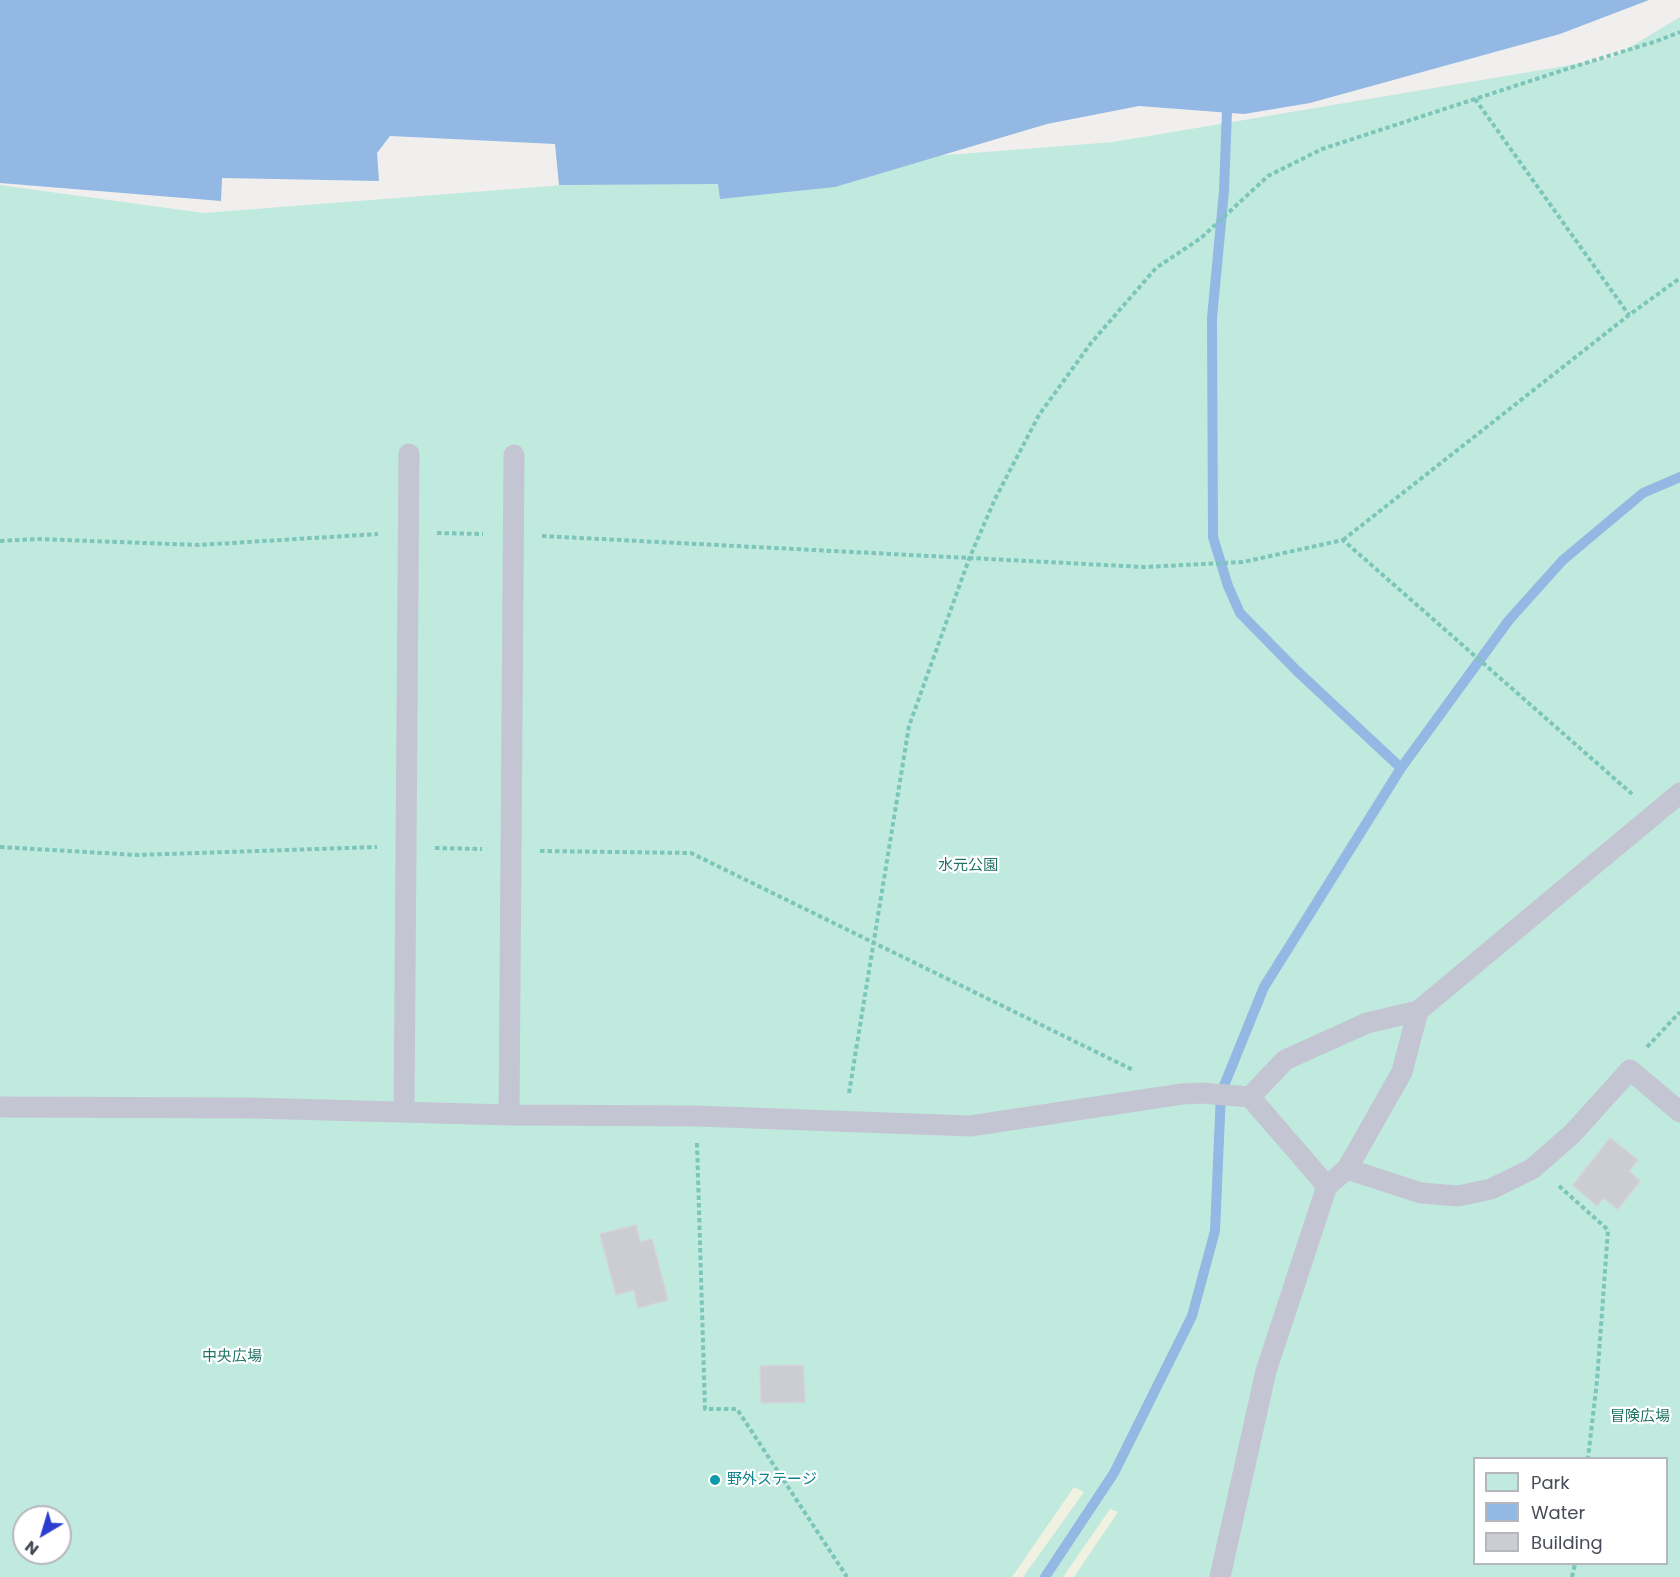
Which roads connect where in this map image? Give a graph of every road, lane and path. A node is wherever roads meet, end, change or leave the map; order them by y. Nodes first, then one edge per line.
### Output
1 (1680, 32) edge
2 (1475, 99) junction
3 (1680, 278) edge
4 (1629, 315) junction
5 (409, 454) dead end
6 (514, 455) dead end
7 (409, 532) junction
8 (513, 535) junction
9 (1343, 540) junction
10 (0, 541) edge
11 (969, 559) junction
12 (1680, 793) edge
13 (1656, 814) junction
14 (0, 847) edge
15 (407, 848) junction
16 (511, 850) junction
17 (873, 943) junction
18 (1418, 1011) junction
19 (1680, 1012) edge
20 (1630, 1070) junction
21 (1139, 1074) dead end
22 (1245, 1097) junction
23 (0, 1107) edge
24 (404, 1112) junction
25 (1680, 1112) edge
26 (509, 1115) junction
27 (697, 1116) junction
28 (845, 1120) junction
29 (1536, 1165) junction
30 (1347, 1169) junction
31 (1328, 1186) junction
32 (1588, 1457) edge
33 (847, 1577) edge
34 (1220, 1577) edge

1 - 2 path
2 - 4 path
2 - 11 path
3 - 4 path
4 - 9 path
5 - 7 street
6 - 8 street
7 - 8 path
7 - 10 path
7 - 15 street
8 - 11 path
8 - 16 street
9 - 11 path
9 - 13 path
11 - 17 path
12 - 13 street
13 - 18 street
14 - 15 path
15 - 16 path
15 - 24 street
16 - 17 path
16 - 26 street
17 - 21 path
17 - 28 path
18 - 22 street
18 - 30 street
19 - 20 path
20 - 25 street
20 - 29 street
22 - 28 street
22 - 31 street
23 - 24 street
24 - 26 street
26 - 27 street
27 - 28 street
27 - 33 path
29 - 30 street
29 - 32 path
30 - 31 street
31 - 34 street

